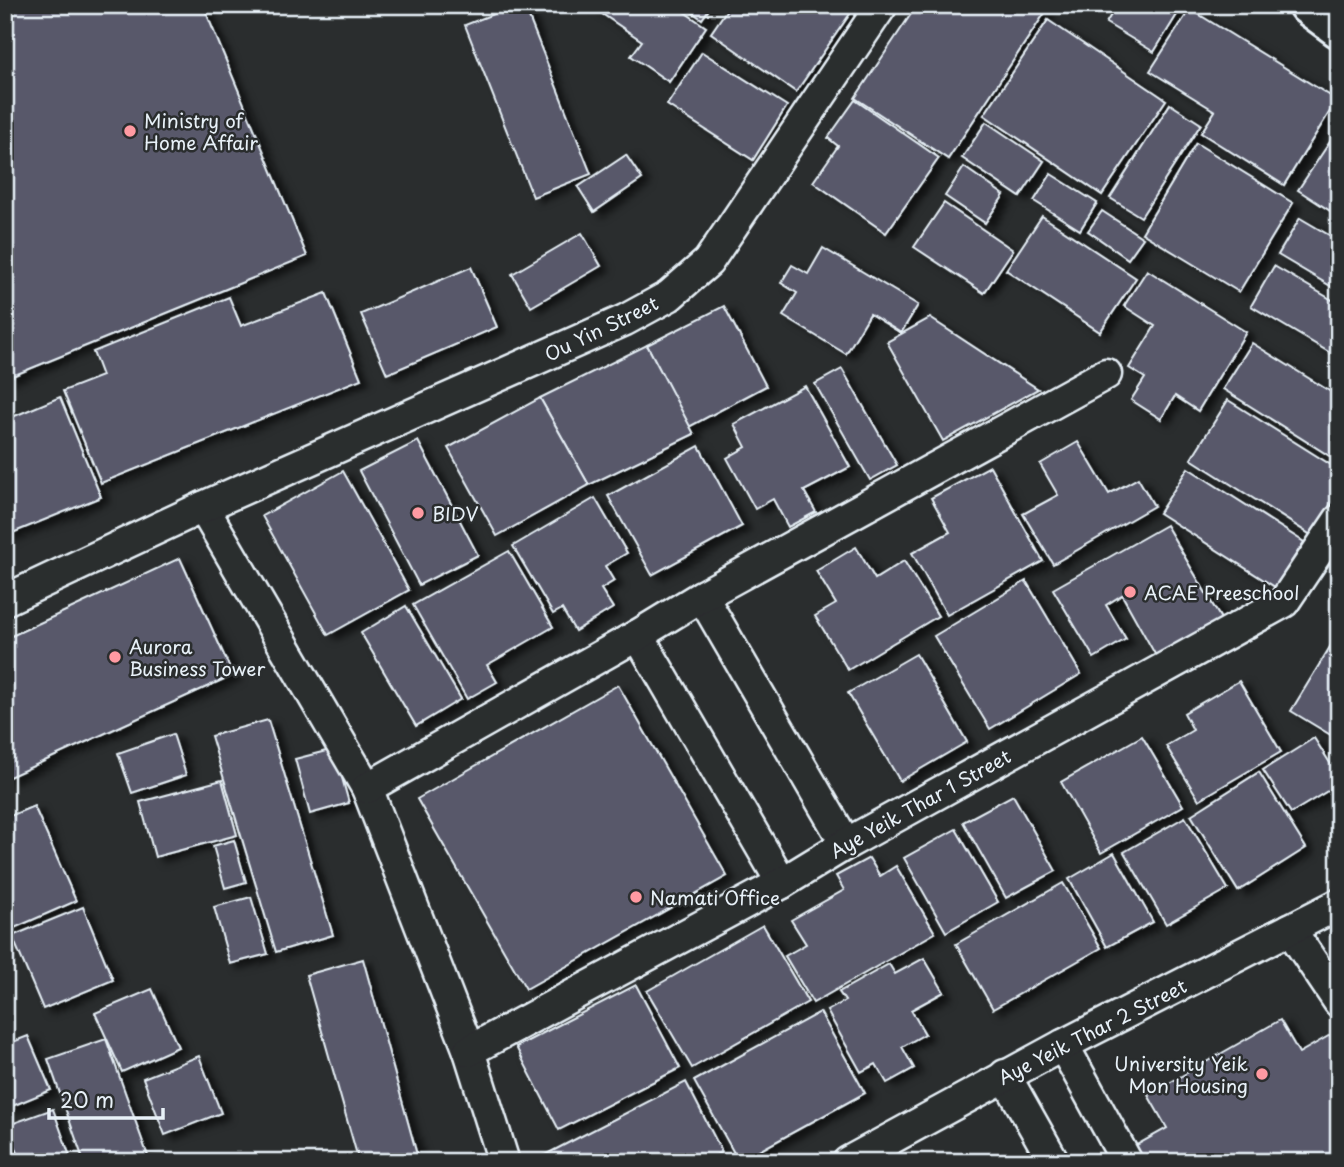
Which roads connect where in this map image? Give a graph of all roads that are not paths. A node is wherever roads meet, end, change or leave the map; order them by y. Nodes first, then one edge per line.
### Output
1 (882, 5) edge
2 (1308, 5) edge
3 (1339, 28) edge
4 (1106, 374) dead end
5 (203, 507) junction
6 (1339, 520) edge
7 (702, 596) junction
8 (5, 600) edge
9 (638, 635) junction
10 (367, 788) junction
11 (846, 844) junction
12 (782, 883) junction
13 (1339, 904) edge
14 (1290, 929) junction
15 (1339, 1002) edge
16 (1063, 1045) junction
17 (469, 1051) junction
18 (1005, 1075) junction
19 (503, 1162) edge
20 (848, 1162) edge
21 (1054, 1162) edge
22 (1127, 1162) edge

1 - 5 street, Ou Yin Street
2 - 3 main road
4 - 7 street
5 - 8 street, Ou Yin Street
5 - 10 street
6 - 11 street, Aye Yeik Thar 1 Street
7 - 9 street
7 - 11 street
9 - 10 street
9 - 12 street
10 - 17 street
11 - 12 street, Aye Yeik Thar 1 Street
12 - 17 street, Aye Yeik Thar 1 Street
13 - 14 street, Aye Yeik Thar 2 Street
14 - 15 street
14 - 16 street, Aye Yeik Thar 2 Street
16 - 18 street, Aye Yeik Thar 2 Street
16 - 22 street
17 - 19 street
18 - 20 street, Aye Yeik Thar 2 Street
18 - 21 street

